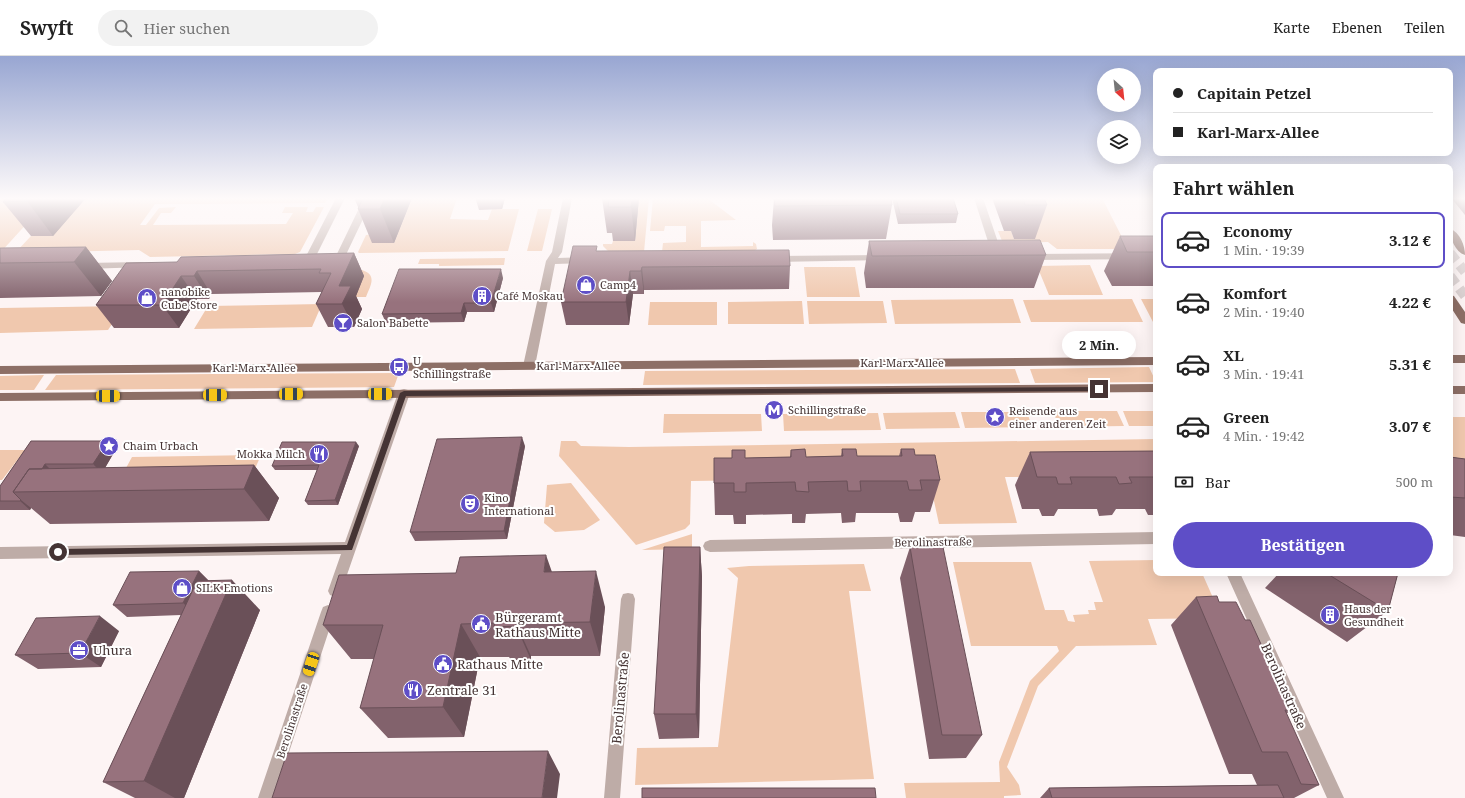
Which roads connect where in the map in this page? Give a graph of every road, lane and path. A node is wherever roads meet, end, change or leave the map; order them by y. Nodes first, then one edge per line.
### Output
1 (324, 233) edge
2 (352, 233) edge
3 (561, 233) edge
4 (990, 233) edge
5 (1453, 236) edge
6 (1465, 252) edge
7 (1153, 256) edge
8 (998, 257) edge
9 (1018, 257) edge
10 (889, 258) edge
11 (767, 259) edge
12 (598, 260) edge
13 (551, 261) junction
14 (154, 264) edge
15 (74, 266) edge
16 (1453, 302) edge
17 (1463, 315) edge
18 (1453, 359) edge
19 (1465, 359) edge
20 (1153, 361) edge
21 (529, 366) junction
22 (0, 370) edge
23 (1153, 388) edge
24 (1453, 390) edge
25 (1465, 390) edge
26 (404, 393) junction
27 (0, 397) edge
28 (1153, 538) edge
29 (710, 546) dead end
30 (349, 548) junction
31 (0, 553) edge
32 (1234, 576) edge
33 (628, 599) dead end
34 (266, 798) edge
35 (612, 798) edge
36 (1336, 798) edge

1 - 2 street
3 - 13 street
4 - 8 street
5 - 6 main road
7 - 9 street
10 - 11 street
12 - 13 street
13 - 21 street
14 - 15 street
16 - 17 main road
18 - 19 main road
20 - 21 main road, Karl-Marx-Allee
21 - 22 main road, Karl-Marx-Allee
23 - 26 main road
24 - 25 main road
26 - 27 main road
26 - 30 street, Berolinastraße
28 - 29 street, Berolinastraße
30 - 31 street
30 - 34 street, Berolinastraße
32 - 36 street, Berolinastraße
33 - 35 street, Berolinastraße

